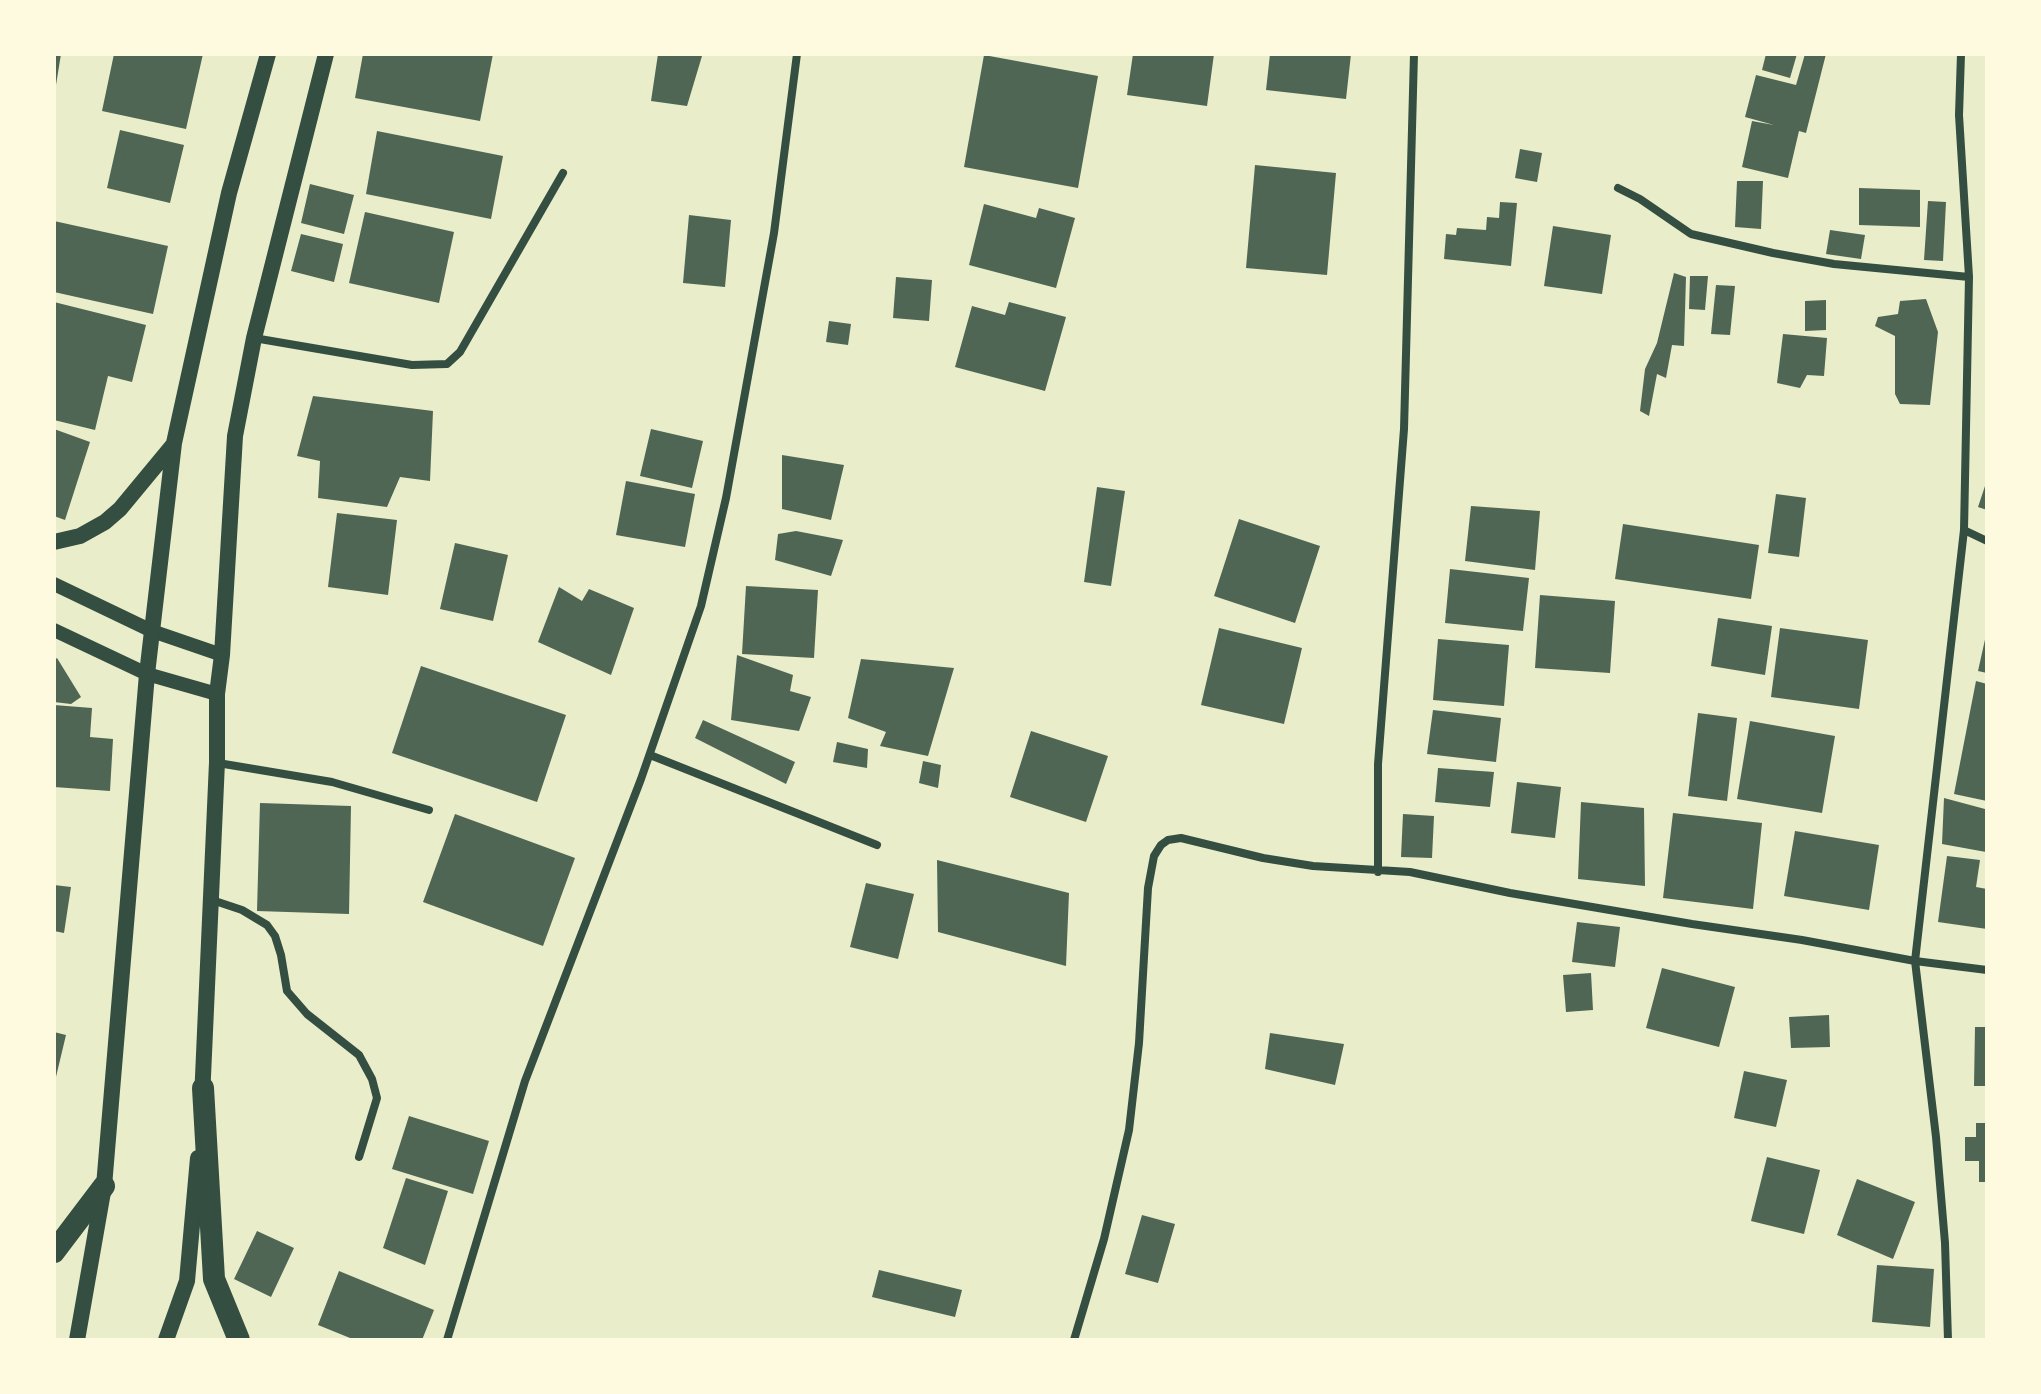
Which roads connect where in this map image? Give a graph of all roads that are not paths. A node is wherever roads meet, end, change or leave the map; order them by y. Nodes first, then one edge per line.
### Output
1 (268, 54) edge
2 (326, 54) edge
3 (797, 54) edge
4 (1414, 54) edge
5 (1961, 54) edge
6 (563, 173) dead end
7 (1618, 188) dead end
8 (1969, 277) junction
9 (254, 338) junction
10 (174, 443) junction
11 (1964, 530) junction
12 (1987, 541) edge
13 (54, 542) edge
14 (54, 584) edge
15 (54, 630) edge
16 (152, 631) junction
17 (222, 655) junction
18 (147, 674) junction
19 (217, 694) junction
20 (650, 755) junction
21 (217, 762) junction
22 (429, 810) dead end
23 (877, 845) dead end
24 (1378, 872) junction
25 (212, 900) junction
26 (1915, 961) junction
27 (1987, 970) edge
28 (203, 1088) junction
29 (359, 1157) dead end
30 (104, 1186) junction
31 (54, 1252) edge
32 (77, 1340) edge
33 (166, 1340) edge
34 (239, 1340) edge
35 (447, 1340) edge
36 (1074, 1340) edge
37 (1948, 1340) edge

1 - 10 main road
2 - 9 main road
3 - 20 street
4 - 24 street
5 - 8 street
6 - 9 street
7 - 8 street
8 - 11 street
9 - 17 main road
10 - 13 main road
10 - 16 main road
11 - 12 street
11 - 26 street
14 - 16 street
15 - 18 street
16 - 17 street
16 - 18 main road
17 - 19 main road
18 - 19 street
18 - 30 main road
19 - 21 main road
20 - 23 street
20 - 35 street
21 - 22 street
21 - 25 main road
24 - 26 street
24 - 36 street
25 - 28 main road
25 - 29 street
26 - 27 street
26 - 37 street
28 - 33 main road
28 - 34 highway
30 - 31 highway
30 - 32 main road

